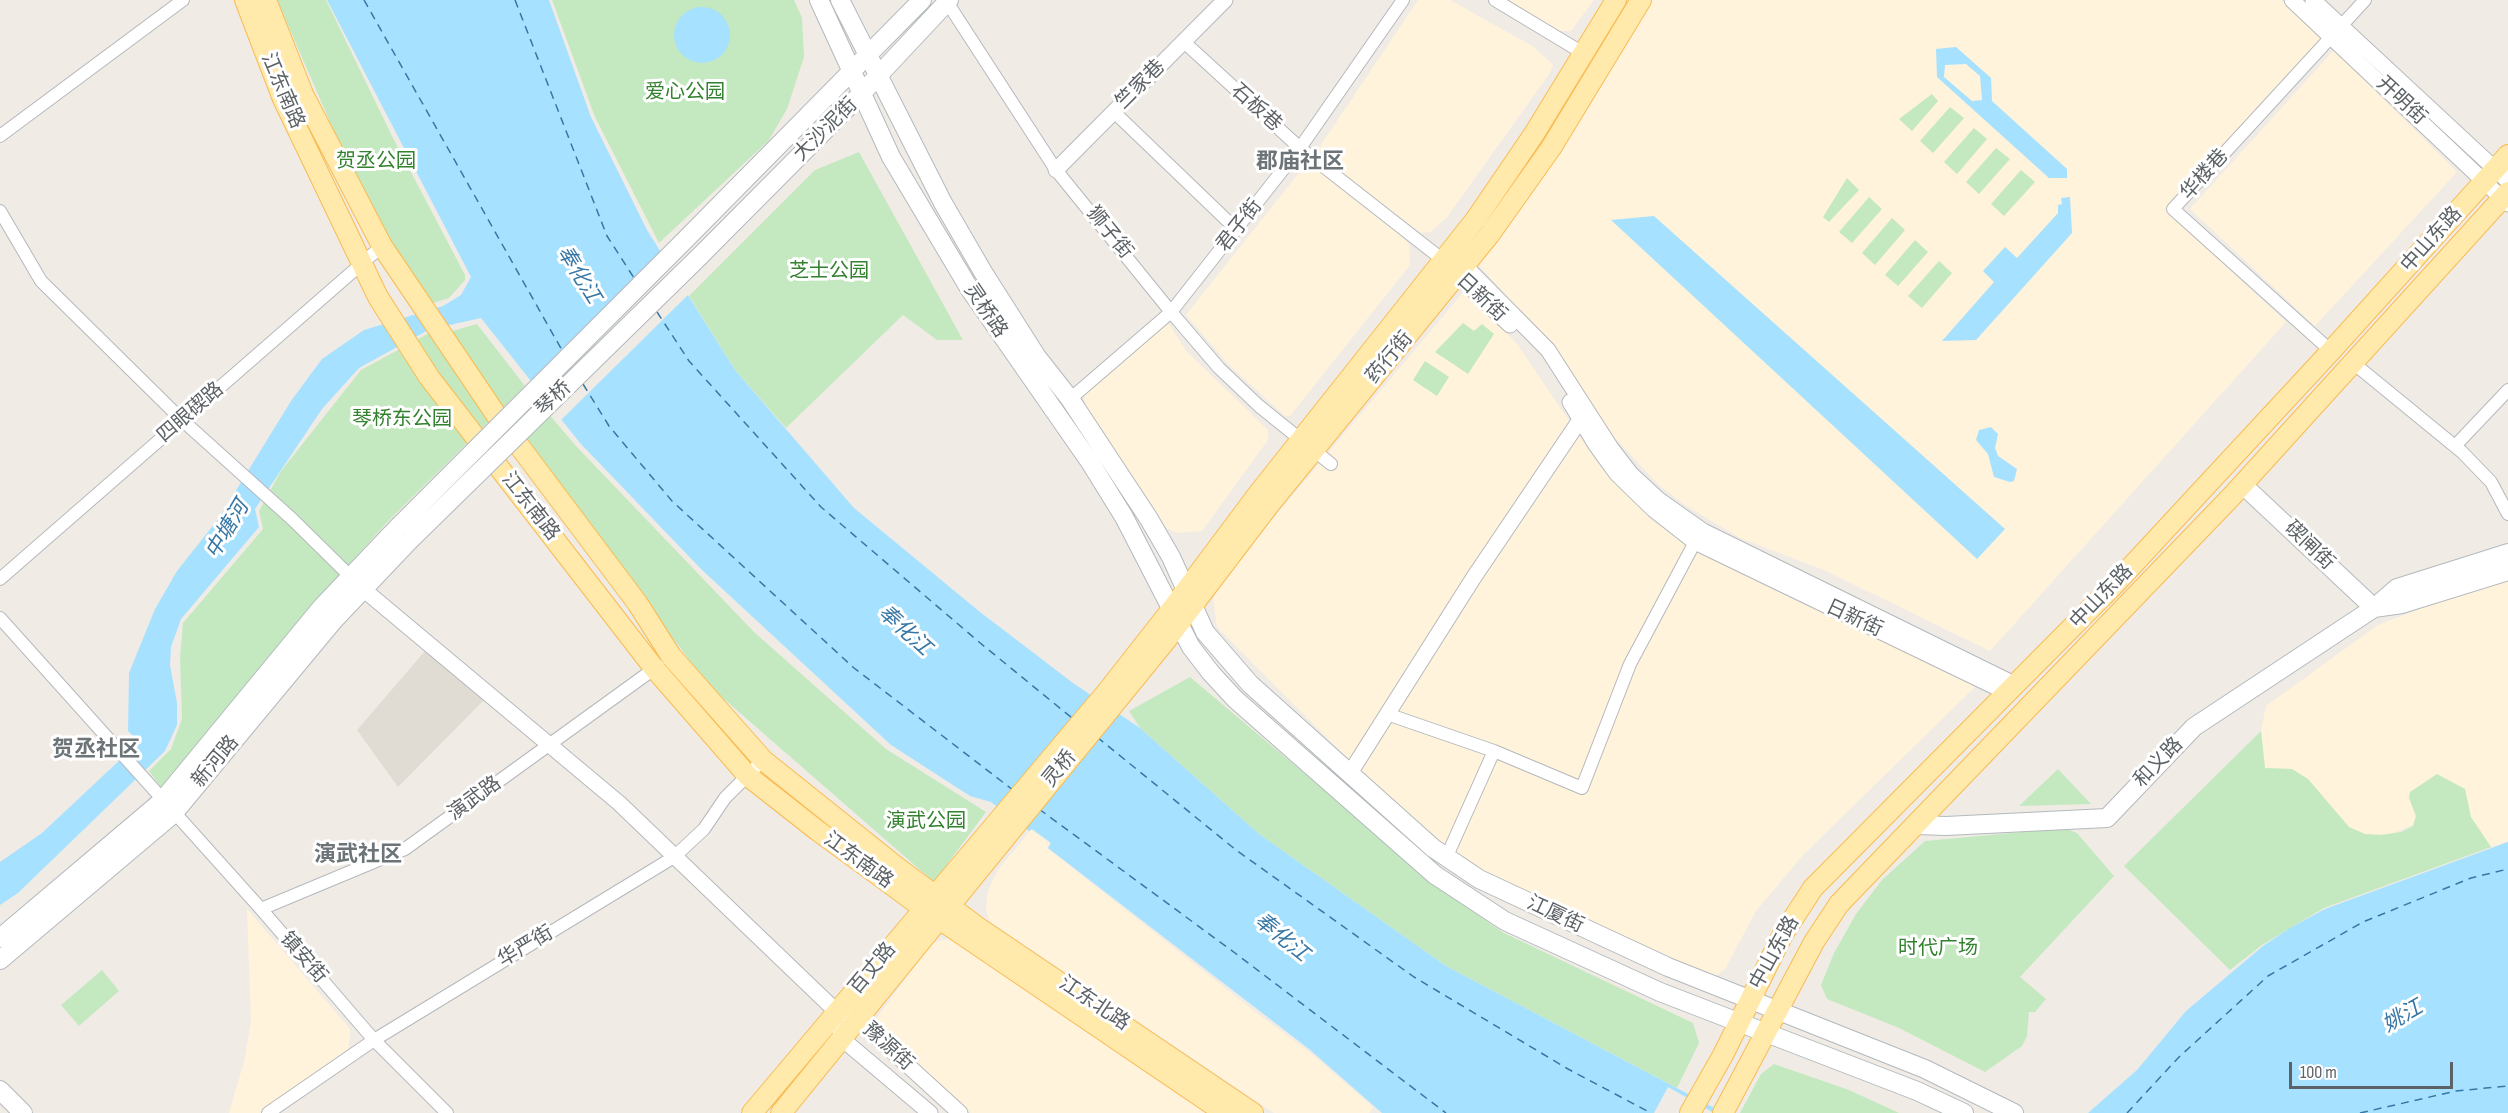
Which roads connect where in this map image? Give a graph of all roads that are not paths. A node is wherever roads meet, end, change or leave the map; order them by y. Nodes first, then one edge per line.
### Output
1 (183, 0) edge
2 (245, 0) edge
3 (266, 0) edge
4 (819, 0) edge
5 (840, 0) edge
6 (922, 0) edge
7 (1225, 0) edge
8 (1402, 0) edge
9 (1495, 0) edge
10 (1616, 0) edge
11 (1641, 0) edge
12 (2292, 0) edge
13 (2313, 0) edge
14 (2366, 0) edge
15 (948, 1) edge
16 (2336, 31) junction
17 (1184, 42) junction
18 (1583, 53) junction
19 (867, 56) junction
20 (851, 72) junction
21 (878, 76) junction
22 (861, 94) junction
23 (1114, 112) junction
24 (0, 136) edge
25 (1300, 148) junction
26 (1056, 170) junction
27 (2502, 183) edge
28 (0, 211) edge
29 (1237, 230) junction
30 (686, 239) joint
31 (382, 246) junction
32 (700, 256) joint
33 (1443, 260) junction
34 (362, 263) junction
35 (1461, 271) junction
36 (1171, 312) junction
37 (2331, 351) junction
38 (2352, 362) junction
39 (2508, 390) edge
40 (1070, 399) junction
41 (182, 420) junction
42 (1580, 420) junction
43 (1306, 446) junction
44 (2455, 446) junction
45 (1330, 464) dead end
46 (2243, 485) junction
47 (2508, 514) edge
48 (404, 533) junction
49 (1695, 542) junction
50 (2508, 553) edge
51 (2508, 571) edge
52 (0, 579) edge
53 (357, 583) junction
54 (1189, 598) junction
55 (2374, 608) junction
56 (1176, 616) junction
57 (0, 618) edge
58 (671, 656) junction
59 (654, 668) junction
60 (2012, 689) junction
61 (1111, 697) joint
62 (1386, 714) junction
63 (550, 744) junction
64 (1494, 751) junction
65 (763, 760) junction
66 (1350, 773) junction
67 (748, 776) junction
68 (168, 807) junction
69 (1917, 825) junction
70 (999, 832) junction
71 (674, 857) junction
72 (1446, 858) junction
73 (936, 907) junction
74 (261, 909) junction
75 (0, 938) edge
76 (0, 960) edge
77 (1750, 999) junction
78 (1777, 1011) junction
79 (837, 1012) junction
80 (857, 1019) junction
81 (1739, 1022) junction
82 (1766, 1033) junction
83 (841, 1038) junction
84 (374, 1040) junction
85 (0, 1090) edge
86 (23, 1113) edge
87 (268, 1113) edge
88 (447, 1113) edge
89 (752, 1113) edge
90 (781, 1113) edge
91 (930, 1113) edge
92 (960, 1113) edge
93 (1226, 1113) edge
94 (1253, 1113) edge
95 (1690, 1113) edge
96 (1723, 1113) edge
97 (1964, 1113) edge
98 (2014, 1113) edge

1 - 24 street
2 - 34 main road, 江东南路
3 - 31 main road, 江东南路
4 - 20 main road, 灵桥路
5 - 19 main road, 灵桥路
6 - 19 main road, 大沙泥街
7 - 17 street, 竺家巷
8 - 25 street, 君子街
9 - 18 street
10 - 18 main road, 药行街
11 - 35 main road, 药行街
12 - 16 street, 开明街
13 - 16 street, 开明街
14 - 16 street
15 - 21 main road, 大沙泥街
15 - 26 street, 狮子街
16 - 27 street, 开明街
16 - 37 street, 华楼巷
17 - 23 street, 竺家巷
17 - 25 street, 石板巷
18 - 33 main road, 药行街
19 - 20 main road, 大沙泥街
19 - 21 main road, 灵桥路
20 - 22 main road, 灵桥路
20 - 30 main road, 大沙泥街
21 - 22 main road, 大沙泥街
21 - 40 main road, 灵桥路
22 - 32 main road, 大沙泥街
22 - 56 main road, 灵桥路
23 - 26 street, 竺家巷
23 - 29 street
25 - 29 street, 君子街
25 - 33 street, 石板巷
26 - 36 street, 狮子街
27 - 37 main road, 中山东路
27 - 38 main road, 中山东路
28 - 41 street
29 - 36 street, 君子街
30 - 48 main road, 琴桥, bridge
31 - 34 street, 四眼碶路
31 - 58 main road, 江东南路
32 - 48 main road, 琴桥, bridge
33 - 35 street, 日新街
33 - 43 main road, 药行街
34 - 41 street, 四眼碶路
34 - 59 main road, 江东南路
35 - 42 street, 日新街
35 - 43 main road, 药行街
35 - 60 street, 日新街
36 - 40 street, 君子街
36 - 43 street, 狮子街
37 - 60 main road, 中山东路
38 - 44 street
38 - 46 main road, 中山东路
39 - 44 street
40 - 54 main road, 灵桥路
41 - 52 street, 四眼碶路
41 - 53 street
42 - 49 street, 日新街
42 - 62 street
43 - 45 street, 狮子街
43 - 54 main road, 药行街
44 - 47 street
46 - 55 main road, 碶闸街
46 - 69 main road, 中山东路
48 - 53 main road, 新河路
49 - 60 street, 日新街
49 - 64 street
50 - 55 main road, 和义路
51 - 55 main road, 和义路
53 - 63 street
53 - 68 main road, 新河路
54 - 56 main road, 药行街
54 - 66 main road, 江厦街
55 - 69 main road, 和义路
56 - 61 main road, 药行街
56 - 81 main road, 江厦街
57 - 68 street, 镇安街
58 - 59 street, 演武路
58 - 65 main road, 江东南路
59 - 63 street, 演武路
59 - 67 main road, 江东南路
60 - 77 main road, 中山东路
61 - 70 main road, 灵桥
62 - 64 street
62 - 66 street
63 - 71 street
63 - 74 street, 演武路
64 - 72 street
65 - 67 street, 华严街
65 - 73 main road, 江东南路
66 - 72 main road, 江厦街
67 - 71 street, 华严街
67 - 73 main road, 江东南路
68 - 74 street, 镇安街
68 - 75 main road, 新河路
68 - 76 main road, 新河路
69 - 78 main road, 中山东路
70 - 73 main road, 百丈路
70 - 73 main road, 百丈路
71 - 79 street
71 - 84 street, 华严街
72 - 77 main road, 江厦街
73 - 79 main road, 百丈路
73 - 80 main road, 百丈路
73 - 93 main road, 江东北路
73 - 94 main road, 江东北路
74 - 84 street, 镇安街
77 - 78 main road, 江厦街
77 - 81 main road, 中山东路
78 - 82 main road, 中山东路
78 - 98 main road, 江厦街
79 - 80 street, 豫源街
79 - 83 street, 豫源街
79 - 89 main road, 百丈路
80 - 83 main road, 百丈路
80 - 92 street, 豫源街
81 - 82 main road, 江厦街
81 - 95 main road, 中山东路
82 - 96 main road, 中山东路
82 - 97 main road, 江厦街
83 - 90 main road, 百丈路
83 - 91 street, 豫源街
84 - 87 street, 华严街
84 - 88 street, 镇安街
85 - 86 main road

